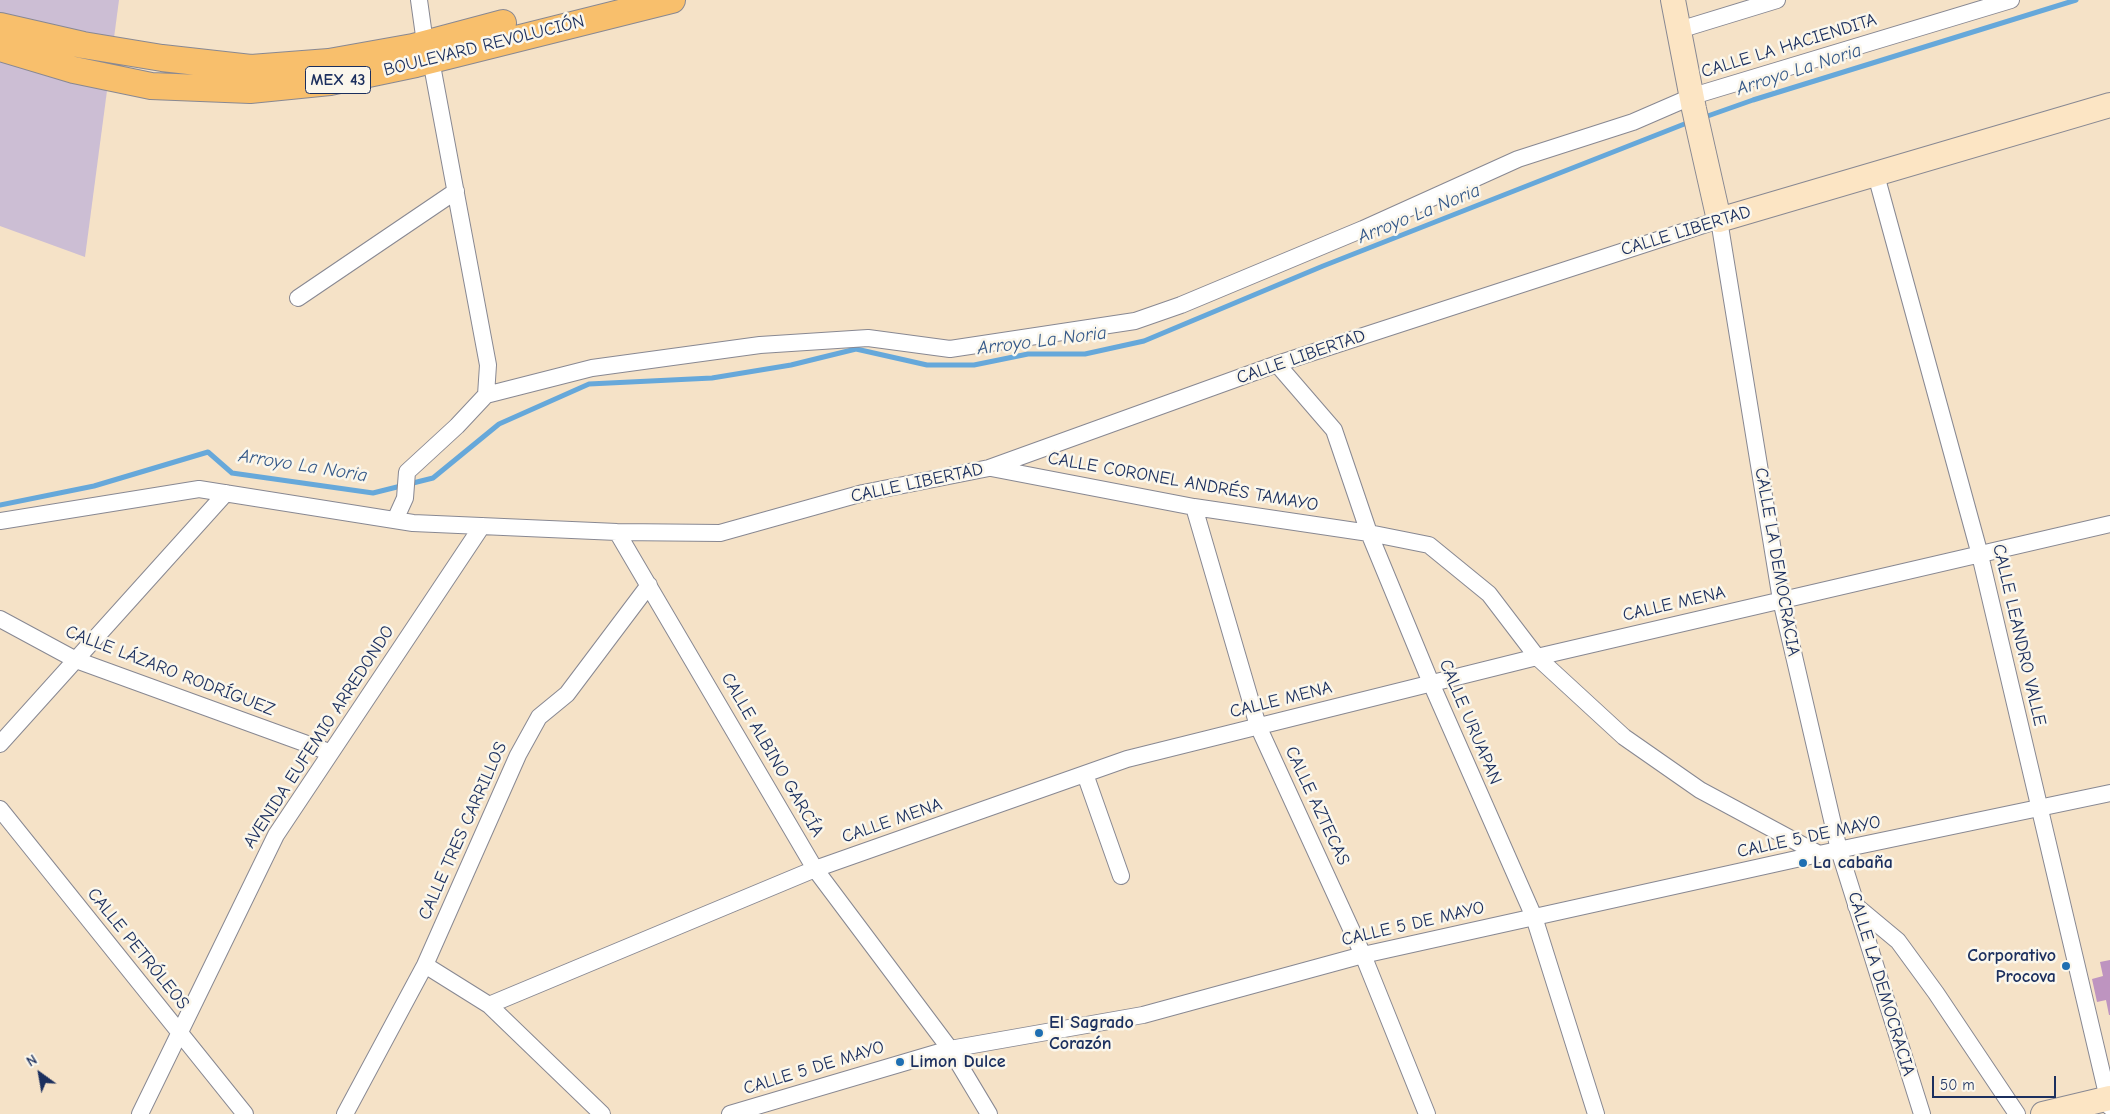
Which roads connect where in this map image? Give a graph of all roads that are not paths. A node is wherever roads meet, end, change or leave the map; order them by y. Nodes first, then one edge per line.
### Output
1 (419, 0) edge
2 (598, 0) edge
3 (672, 0) edge
4 (1673, 0) edge
5 (1777, 0) edge
6 (2011, 0) edge
7 (0, 26) edge
8 (1679, 30) junction
9 (0, 48) edge
10 (428, 51) junction
11 (1693, 102) junction
12 (2110, 105) edge
13 (1876, 175) junction
14 (456, 191) junction
15 (1719, 220) junction
16 (298, 298) dead end
17 (1277, 364) junction
18 (486, 395) junction
19 (990, 468) junction
20 (226, 493) junction
21 (1194, 507) junction
22 (395, 520) junction
23 (0, 521) edge
24 (2110, 524) edge
25 (482, 526) junction
26 (618, 532) junction
27 (1369, 533) junction
28 (1980, 554) junction
29 (649, 585) junction
30 (1781, 600) junction
31 (0, 619) edge
32 (1537, 657) junction
33 (76, 660) junction
34 (1431, 683) junction
35 (1258, 726) junction
36 (0, 744) edge
37 (329, 752) junction
38 (1085, 774) junction
39 (2110, 793) edge
40 (2038, 808) junction
41 (0, 809) edge
42 (1839, 850) junction
43 (1819, 854) junction
44 (815, 869) junction
45 (1121, 876) dead end
46 (1856, 906) junction
47 (1534, 917) junction
48 (1363, 955) junction
49 (425, 965) junction
50 (489, 1004) junction
51 (179, 1031) junction
52 (950, 1049) junction
53 (2109, 1101) edge
54 (140, 1114) edge
55 (245, 1114) edge
56 (345, 1114) edge
57 (602, 1114) edge
58 (730, 1114) edge
59 (989, 1114) edge
60 (1426, 1114) edge
61 (1596, 1114) edge
62 (1922, 1114) edge
63 (2017, 1114) edge
64 (2043, 1114) edge

1 - 10 street
2 - 10 main road, BOULEVARD REVOLUCIÓN / MEX 43
3 - 10 main road, BOULEVARD REVOLUCIÓN / MEX 43
4 - 8 street, CALLE LA DEMOCRACIA
5 - 8 street
6 - 11 street, CALLE LA HACIENDITA
7 - 10 main road, BOULEVARD REVOLUCIÓN / MEX 43
8 - 11 street, CALLE LA DEMOCRACIA
9 - 10 main road, BOULEVARD REVOLUCIÓN / MEX 43
10 - 14 street
11 - 15 street, CALLE LA DEMOCRACIA
11 - 18 street, CALLE LA HACIENDITA
12 - 13 street, CALLE LIBERTAD
13 - 15 street, CALLE LIBERTAD
13 - 28 street, CALLE LEANDRO VALLE
14 - 16 street
14 - 18 street
15 - 17 street, CALLE LIBERTAD
15 - 30 street, CALLE LA DEMOCRACIA
17 - 19 street, CALLE LIBERTAD
17 - 27 street, CALLE URUAPAN
18 - 22 street
19 - 21 street, CALLE CORONEL ANDRÉS TAMAYO
19 - 26 street, CALLE LIBERTAD
20 - 22 street, CALLE LIBERTAD
20 - 23 street, CALLE LIBERTAD
20 - 33 street
21 - 27 street, CALLE CORONEL ANDRÉS TAMAYO
21 - 35 street, CALLE AZTECAS
22 - 25 street, CALLE LIBERTAD
24 - 28 street, CALLE MENA
25 - 26 street, CALLE LIBERTAD
25 - 37 street, AVENIDA EUFEMIO ARREDONDO
26 - 29 street, CALLE ALBINO GARCÍA
27 - 32 street, CALLE CORONEL ANDRÉS TAMAYO
27 - 34 street, CALLE URUAPAN
28 - 30 street, CALLE MENA
28 - 40 street, CALLE LEANDRO VALLE
29 - 44 street, CALLE ALBINO GARCÍA
29 - 49 street, CALLE TRES CARRILLOS
30 - 32 street, CALLE MENA
30 - 42 street, CALLE LA DEMOCRACIA
31 - 33 street, CALLE LÁZARO RODRÍGUEZ
32 - 34 street, CALLE MENA
32 - 43 street, CALLE CORONEL ANDRÉS TAMAYO
33 - 36 street
33 - 37 street, CALLE LÁZARO RODRÍGUEZ
34 - 35 street, CALLE MENA
34 - 47 street, CALLE URUAPAN
35 - 38 street, CALLE MENA
35 - 48 street, CALLE AZTECAS
37 - 51 street, AVENIDA EUFEMIO ARREDONDO
38 - 44 street, CALLE MENA
38 - 45 street
39 - 40 street, CALLE 5 DE MAYO
40 - 42 street, CALLE 5 DE MAYO
40 - 53 street, CALLE LEANDRO VALLE
41 - 51 street, CALLE PETRÓLEOS
42 - 43 street, CALLE 5 DE MAYO
42 - 46 street, CALLE LA DEMOCRACIA
43 - 47 street, CALLE 5 DE MAYO
44 - 50 street, CALLE MENA
44 - 52 street, CALLE ALBINO GARCÍA
46 - 62 street, CALLE LA DEMOCRACIA
46 - 63 street
47 - 48 street, CALLE 5 DE MAYO
47 - 61 street, CALLE URUAPAN
48 - 52 street, CALLE 5 DE MAYO
48 - 60 street, CALLE AZTECAS
49 - 50 street
49 - 56 street, CALLE TRES CARRILLOS
50 - 57 street
51 - 54 street, AVENIDA EUFEMIO ARREDONDO
51 - 55 street, CALLE PETRÓLEOS
52 - 58 street, CALLE 5 DE MAYO
52 - 59 street, CALLE ALBINO GARCÍA
53 - 64 street

